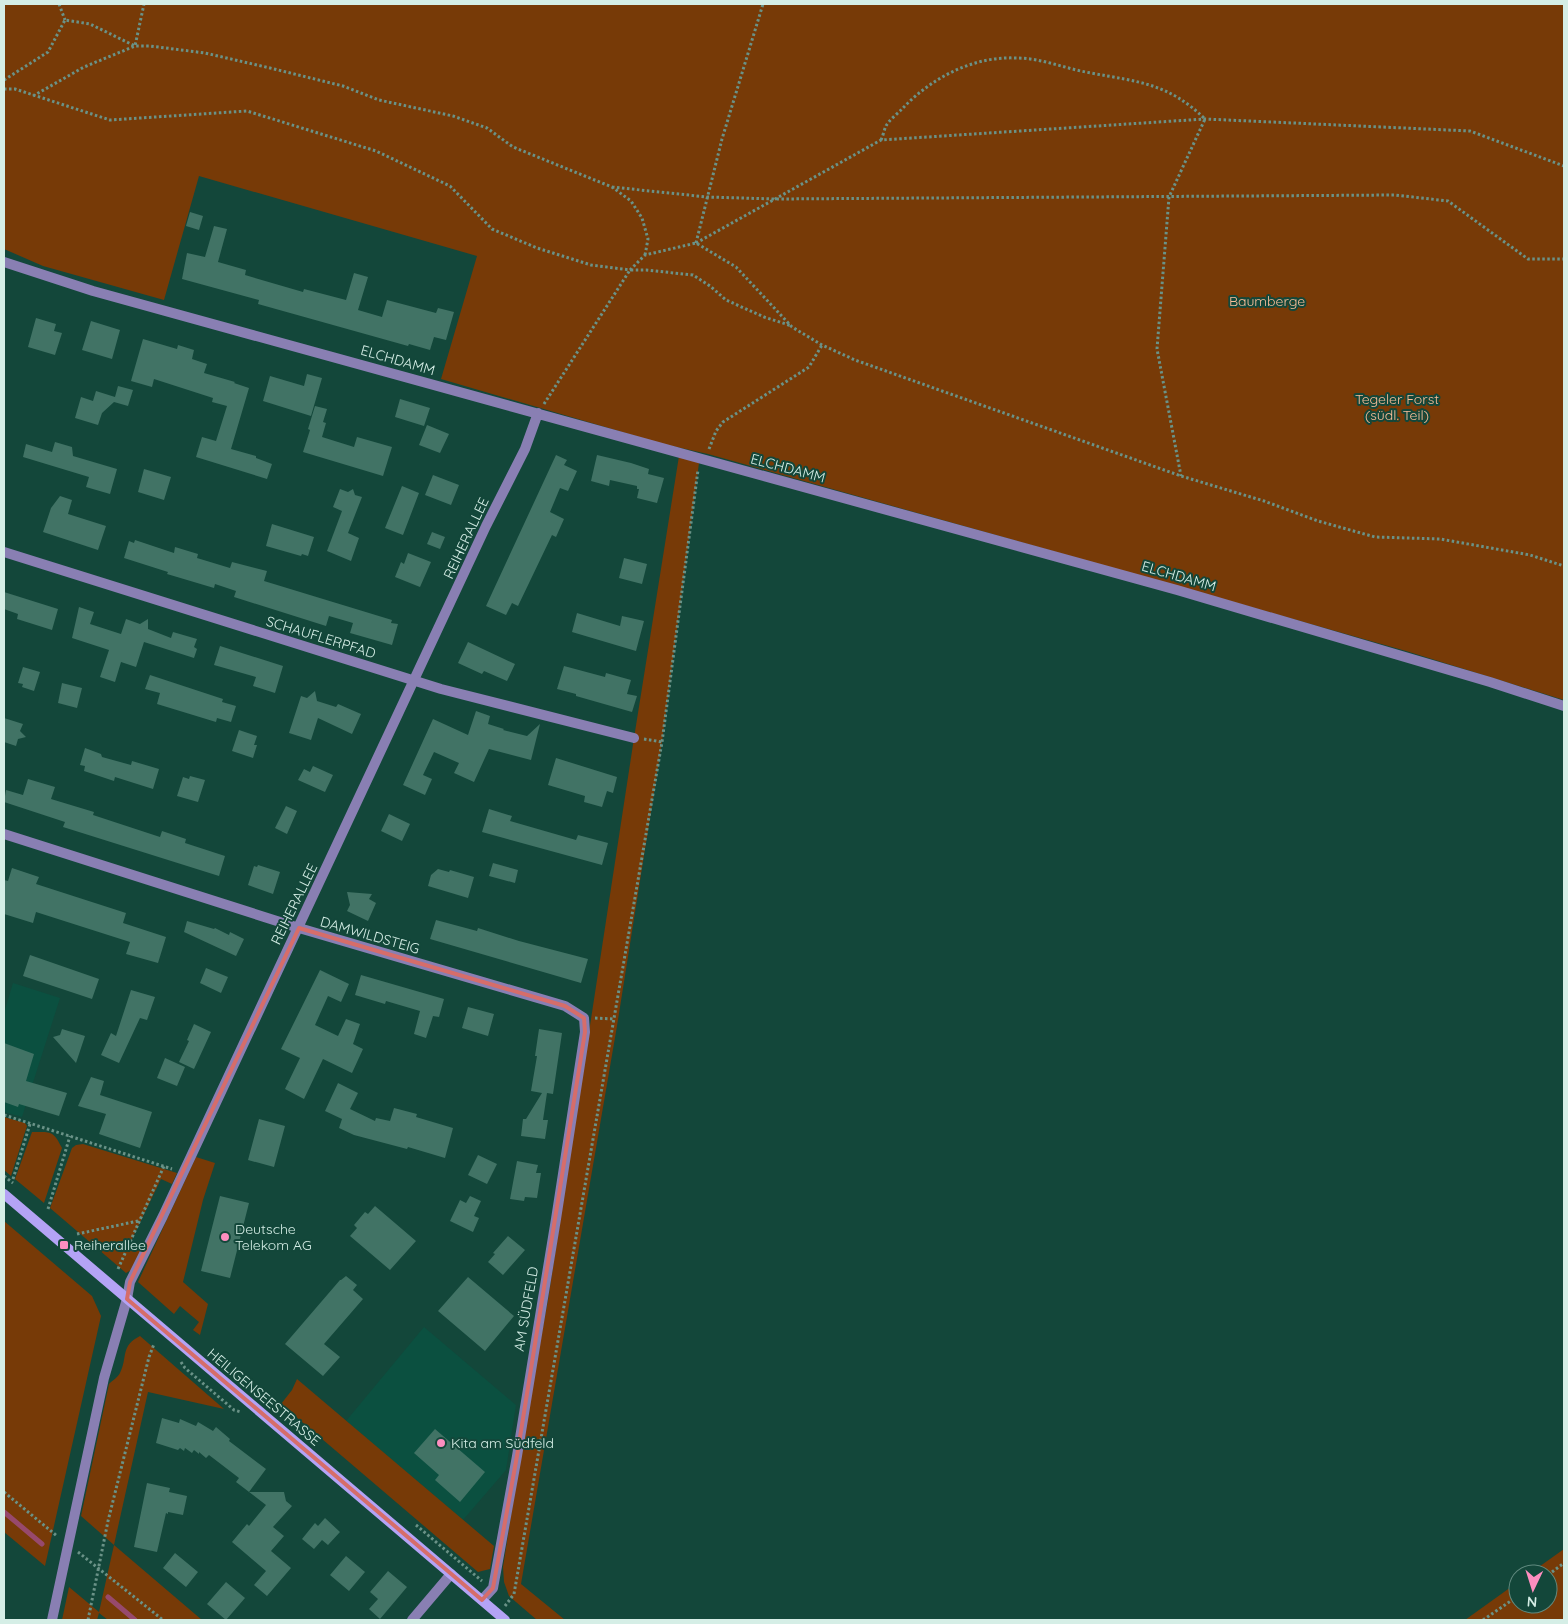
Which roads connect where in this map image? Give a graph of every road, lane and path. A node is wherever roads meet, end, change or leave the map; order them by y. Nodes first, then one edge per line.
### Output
1 (59, 4) edge
2 (144, 4) edge
3 (763, 4) edge
4 (65, 20) junction
5 (134, 46) junction
6 (4, 80) edge
7 (4, 89) edge
8 (33, 96) junction
9 (1205, 119) junction
10 (881, 140) junction
11 (1564, 166) edge
12 (612, 187) junction
13 (708, 197) junction
14 (1168, 197) junction
15 (775, 199) junction
16 (696, 243) junction
17 (646, 255) junction
18 (1564, 259) edge
19 (4, 262) edge
20 (630, 270) junction
21 (792, 326) junction
22 (822, 345) junction
23 (538, 413) junction
24 (703, 459) junction
25 (1181, 476) junction
26 (4, 552) edge
27 (1564, 566) edge
28 (414, 681) junction
29 (1564, 706) edge
30 (634, 738) dead end
31 (4, 834) edge
32 (299, 928) junction
33 (584, 1018) junction
34 (614, 1020) junction
35 (4, 1115) edge
36 (30, 1124) junction
37 (70, 1136) junction
38 (164, 1166) junction
39 (183, 1173) junction
40 (13, 1179) dead end
41 (4, 1194) edge
42 (48, 1209) dead end
43 (139, 1221) junction
44 (77, 1234) dead end
45 (118, 1269) dead end
46 (127, 1299) junction
47 (154, 1344) dead end
48 (4, 1492) edge
49 (69, 1546) junction
50 (99, 1568) junction
51 (451, 1574) junction
52 (482, 1600) junction
53 (1508, 1603) edge
54 (502, 1617) edge
55 (52, 1620) edge
56 (88, 1620) edge
57 (163, 1620) edge
58 (412, 1620) edge
59 (1482, 1620) edge

1 - 4 path
2 - 5 path
3 - 13 path
4 - 5 path
4 - 6 path
5 - 8 path
5 - 12 path
7 - 8 path
8 - 20 path
9 - 10 path
9 - 10 path
9 - 11 path
9 - 14 path
10 - 15 path
12 - 13 path
12 - 17 path
13 - 15 path
13 - 16 path
14 - 15 path
14 - 18 path
14 - 25 path
15 - 16 path
16 - 17 path
16 - 21 path
17 - 20 path
19 - 23 street, ELCHDAMM
20 - 21 path
20 - 23 path
21 - 22 path
22 - 24 path
22 - 25 path
23 - 24 street, ELCHDAMM
23 - 28 street, REIHERALLEE
24 - 29 street, ELCHDAMM
24 - 34 path
25 - 27 path
26 - 28 street, SCHAUFLERPFAD
28 - 30 street, SCHAUFLERPFAD
28 - 32 street, REIHERALLEE
31 - 32 street, DAMWILDSTEIG
32 - 33 street, DAMWILDSTEIG
32 - 39 street, REIHERALLEE
33 - 34 path
33 - 52 street, AM SÜDFELD
34 - 54 path
35 - 36 path
36 - 37 path
36 - 40 path
37 - 38 path
37 - 42 path
38 - 39 path
38 - 43 path
39 - 46 street, REIHERALLEE
41 - 46 main road, HEILIGENSEESTRASSE
43 - 44 path
43 - 45 path
46 - 49 street, REIHERALLEE
46 - 51 main road, HEILIGENSEESTRASSE
47 - 50 path
48 - 49 path
49 - 50 path
49 - 55 street, REIHERALLEE
50 - 56 path
50 - 57 path
51 - 52 main road, HEILIGENSEESTRASSE
51 - 58 street
52 - 54 main road, HEILIGENSEESTRASSE
53 - 59 path

